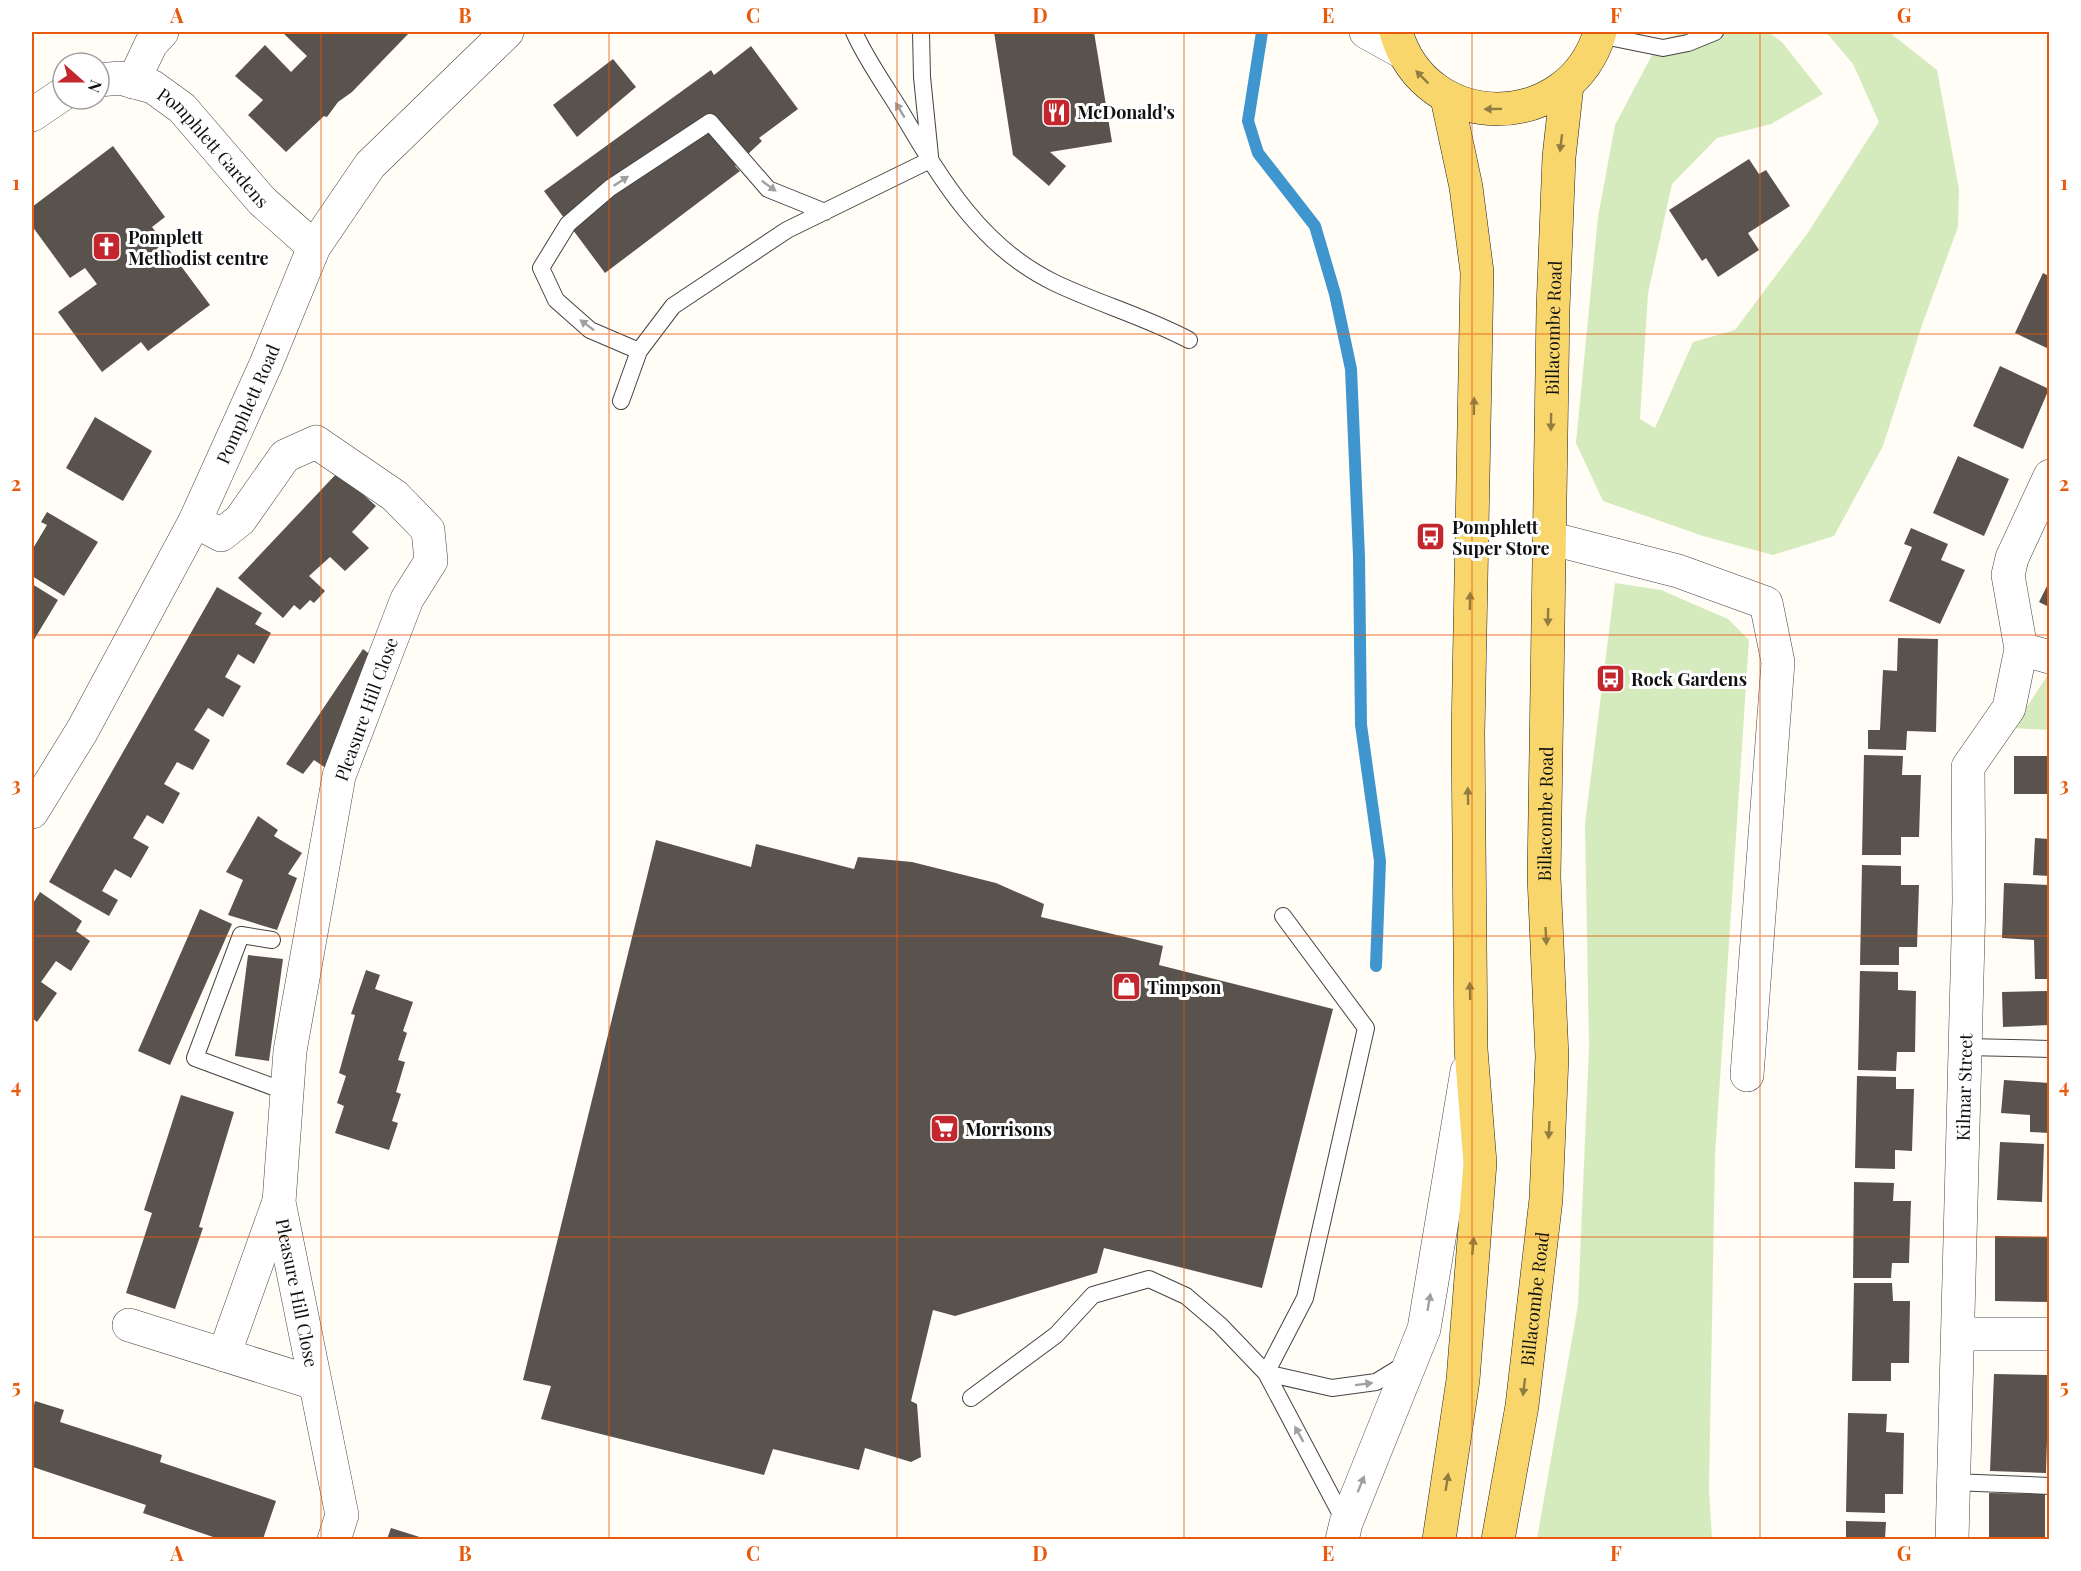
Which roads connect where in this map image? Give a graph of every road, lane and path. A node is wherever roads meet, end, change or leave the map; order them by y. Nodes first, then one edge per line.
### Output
1 (162, 32) edge
2 (507, 32) edge
3 (854, 32) edge
4 (921, 32) edge
5 (1366, 32) edge
6 (1715, 32) edge
7 (1599, 33) edge
8 (1399, 42) edge
9 (111, 79) edge
10 (133, 82) junction
11 (1567, 85) junction
12 (1447, 98) junction
13 (51, 102) edge
14 (32, 115) edge
15 (930, 160) junction
16 (825, 212) junction
17 (314, 247) junction
18 (1189, 340) dead end
19 (639, 351) junction
20 (621, 401) dead end
21 (2049, 476) edge
22 (195, 521) junction
23 (1549, 538) junction
24 (2035, 653) edge
25 (32, 812) edge
26 (1283, 916) dead end
27 (272, 940) dead end
28 (1966, 1047) junction
29 (1471, 1049) junction
30 (2049, 1050) edge
31 (1747, 1075) dead end
32 (287, 1092) junction
33 (279, 1202) junction
34 (129, 1325) dead end
35 (1958, 1334) junction
36 (2049, 1334) edge
37 (224, 1355) junction
38 (1411, 1361) junction
39 (1266, 1373) junction
40 (314, 1383) junction
41 (971, 1398) dead end
42 (1952, 1482) junction
43 (2049, 1486) edge
44 (1344, 1531) edge
45 (334, 1539) edge
46 (1439, 1539) edge
47 (1498, 1539) edge
48 (1952, 1539) edge

1 - 10 street
2 - 17 street, Pomphlett Road
15 -> 3 lane
4 - 15 lane
5 - 8 street
6 - 7 lane
7 - 11 main road
12 -> 8 main road
9 - 10 street, Pomphlett Gardens
10 - 17 street, Pomphlett Gardens
11 -> 12 main road
11 -> 23 main road, Billacombe Road
29 -> 12 main road
13 - 14 street
15 - 16 lane
15 - 18 lane
16 - 19 lane
19 -> 16 lane
17 - 22 street, Pomphlett Road
19 - 20 lane
21 - 24 street, Kilmar Street
22 - 25 street, Pomphlett Road
22 - 32 street, Pleasure Hill Close
23 - 31 street
23 -> 47 main road, Billacombe Road
24 - 28 street, Kilmar Street
26 - 39 lane
27 - 32 lane
28 - 30 lane
28 - 35 street, Kilmar Street
38 -> 29 street
46 -> 29 main road
32 - 33 street, Pleasure Hill Close
33 - 37 street, Pleasure Hill Close
33 - 40 street, Pleasure Hill Close
34 - 37 street, Pleasure Hill Close
35 - 36 street
35 - 42 street, Kilmar Street
37 - 40 street, Pleasure Hill Close
39 -> 38 lane
44 -> 38 street
39 - 41 lane
44 -> 39 lane
40 - 45 street, Pleasure Hill Close
42 - 43 lane
42 - 48 street, Kilmar Street

